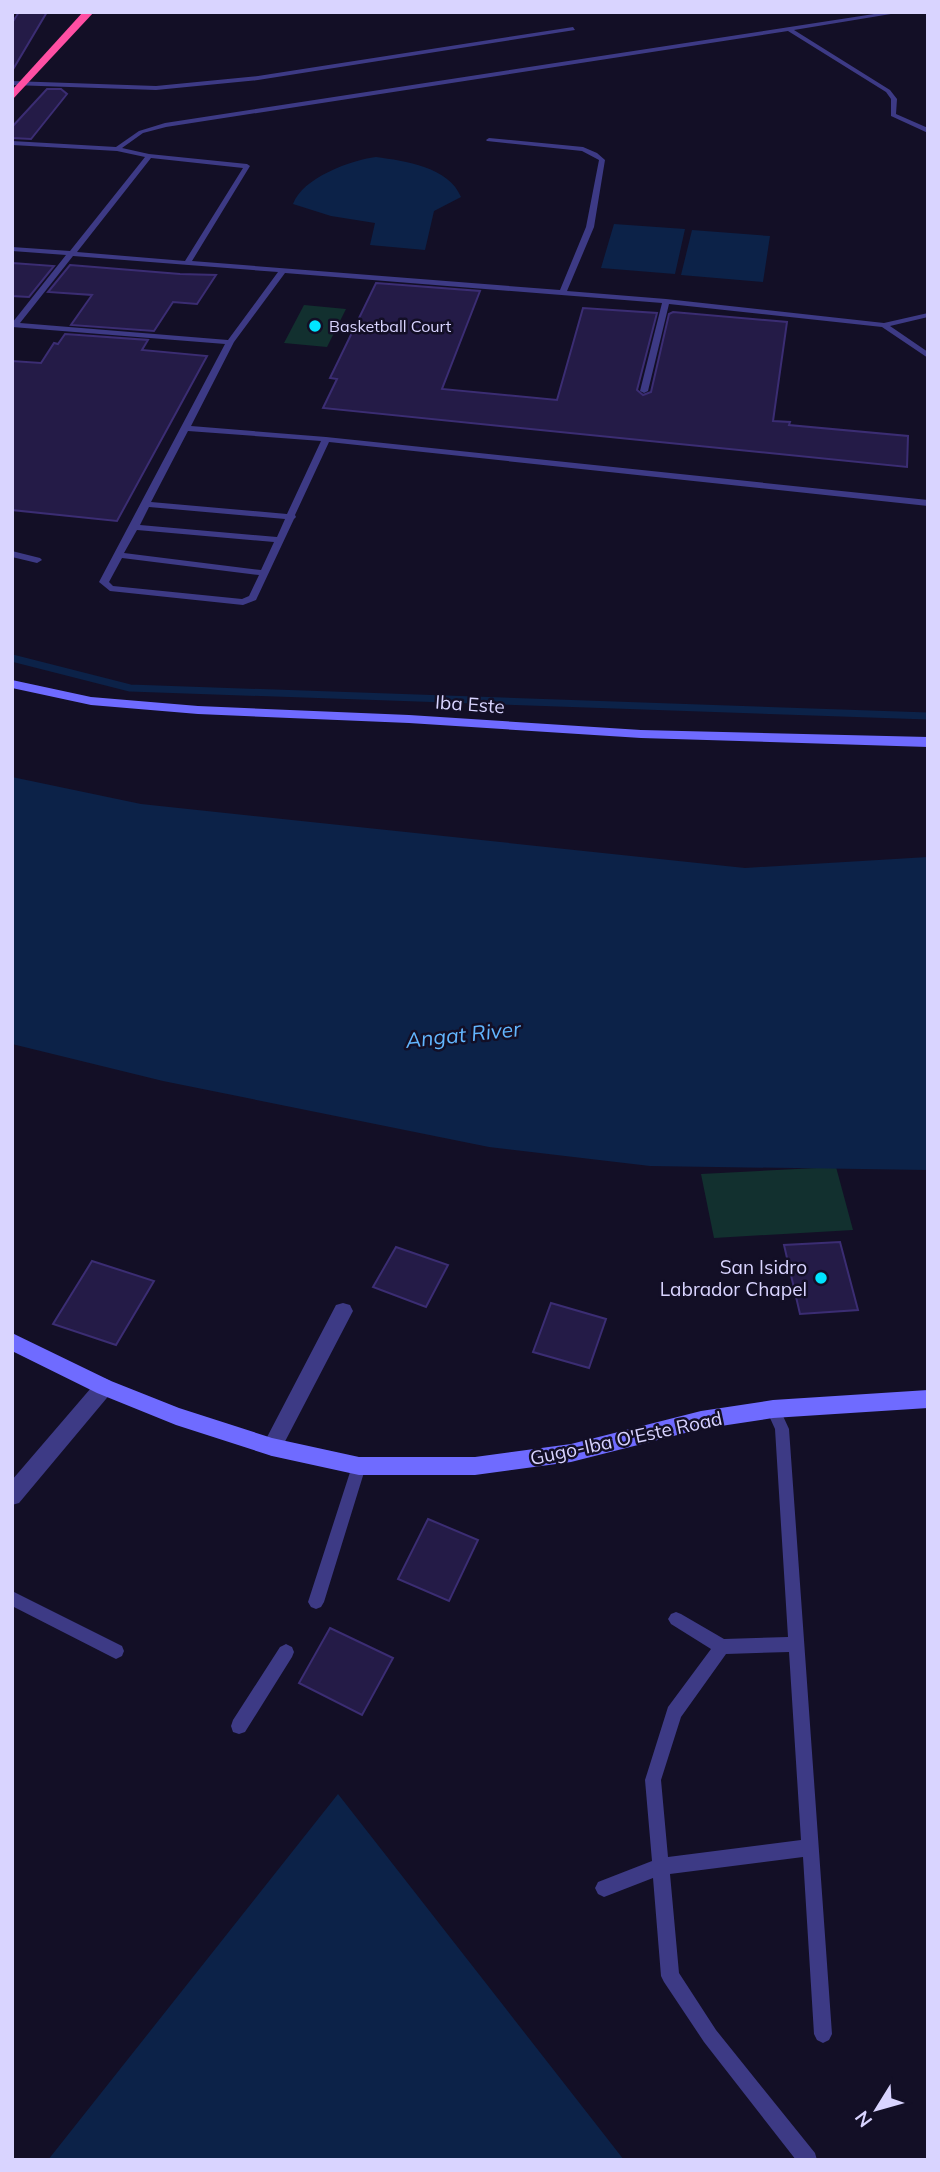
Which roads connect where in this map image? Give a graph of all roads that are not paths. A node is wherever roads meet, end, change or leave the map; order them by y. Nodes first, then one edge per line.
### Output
1 (89, 12) edge
2 (900, 12) edge
3 (572, 29) dead end
4 (790, 30) junction
5 (12, 83) edge
6 (25, 84) junction
7 (12, 97) edge
8 (928, 131) edge
9 (489, 140) dead end
10 (12, 143) edge
11 (117, 149) junction
12 (149, 156) junction
13 (12, 249) edge
14 (72, 252) junction
15 (188, 262) junction
16 (283, 270) junction
17 (563, 292) junction
18 (666, 301) junction
19 (928, 315) edge
20 (884, 325) junction
21 (230, 342) junction
22 (928, 356) edge
23 (644, 391) dead end
24 (184, 428) junction
25 (326, 439) junction
26 (928, 503) edge
27 (145, 504) junction
28 (292, 517) junction
29 (136, 527) junction
30 (281, 540) junction
31 (12, 554) edge
32 (118, 555) junction
33 (37, 560) dead end
34 (265, 573) junction
35 (12, 684) edge
36 (928, 742) edge
37 (343, 1311) dead end
38 (12, 1341) edge
39 (104, 1387) junction
40 (928, 1399) edge
41 (773, 1409) junction
42 (272, 1447) junction
43 (359, 1466) junction
44 (12, 1496) edge
45 (12, 1598) edge
46 (316, 1602) dead end
47 (676, 1619) dead end
48 (797, 1644) junction
49 (722, 1647) junction
50 (116, 1651) dead end
51 (286, 1652) dead end
52 (239, 1726) dead end
53 (811, 1847) junction
54 (662, 1866) junction
55 (604, 1888) dead end
56 (822, 2034) dead end
57 (808, 2160) edge

1 - 6 highway
2 - 4 lane
3 - 6 lane
4 - 8 lane
4 - 11 lane
5 - 6 lane
6 - 7 highway
9 - 17 lane
10 - 11 lane
11 - 12 lane
12 - 14 lane
12 - 15 lane
13 - 14 lane
14 - 15 lane
14 - 21 lane
15 - 16 lane
16 - 17 lane
16 - 21 lane
17 - 18 lane
18 - 20 lane
18 - 23 lane
19 - 20 lane
20 - 22 lane
21 - 24 lane
24 - 25 lane
24 - 27 lane
25 - 26 lane
25 - 28 lane
27 - 28 lane
27 - 29 lane
28 - 30 lane
29 - 30 lane
29 - 32 lane
30 - 34 lane
31 - 33 lane
32 - 34 lane
32 - 34 lane
35 - 36 street, Iba Este
37 - 42 street
38 - 39 street, Gugo-Iba O'Este Road
39 - 42 street, Gugo-Iba O'Este Road
39 - 44 street
40 - 41 street, Gugo-Iba O'Este Road
41 - 43 street, Gugo-Iba O'Este Road
41 - 48 lane
42 - 43 street, Gugo-Iba O'Este Road
43 - 46 lane
45 - 50 lane
47 - 49 lane
48 - 49 lane
48 - 53 lane
49 - 54 lane
51 - 52 lane
53 - 54 lane
53 - 56 lane
54 - 55 lane
54 - 57 lane

